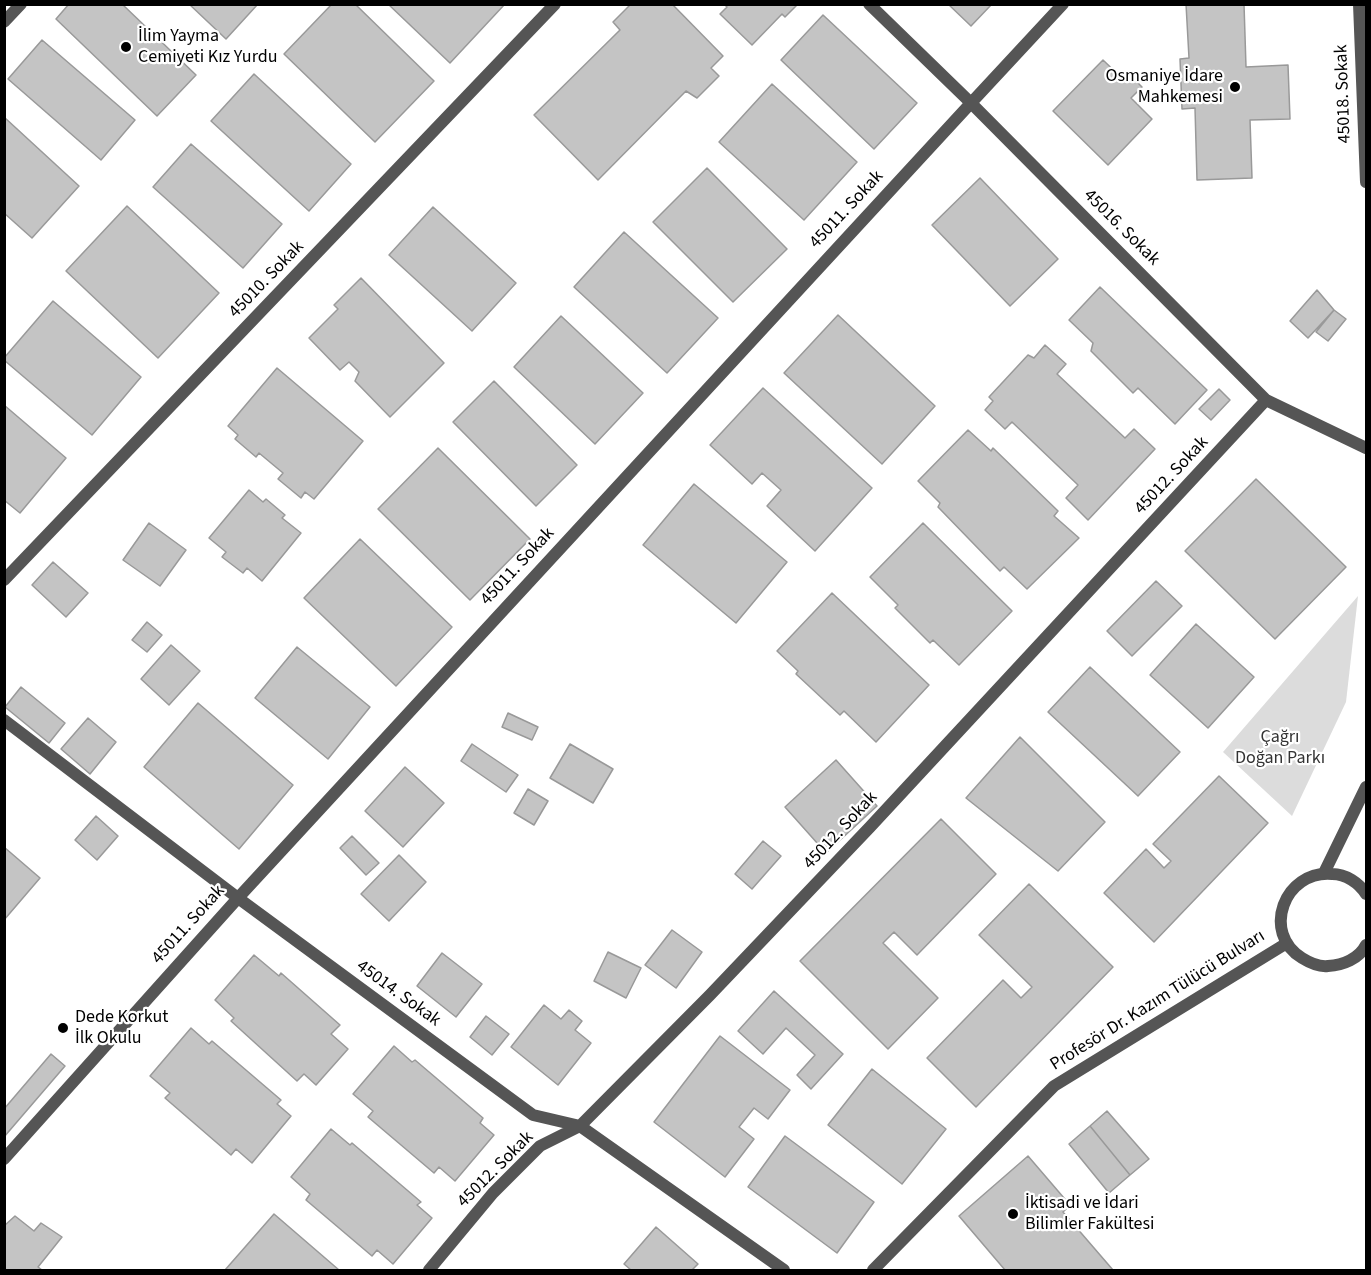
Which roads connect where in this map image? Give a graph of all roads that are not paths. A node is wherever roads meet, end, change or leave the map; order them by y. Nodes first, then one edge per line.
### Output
1 (21, 4) edge
2 (555, 4) edge
3 (869, 4) edge
4 (1063, 4) edge
5 (1359, 4) edge
6 (4, 22) edge
7 (971, 103) junction
8 (1366, 182) edge
9 (1266, 400) junction
10 (1366, 448) edge
11 (4, 580) edge
12 (4, 720) edge
13 (1366, 787) edge
14 (1324, 873) junction
15 (1366, 894) edge
16 (238, 898) junction
17 (1287, 943) junction
18 (1366, 945) edge
19 (580, 1126) junction
20 (4, 1159) edge
21 (429, 1270) edge
22 (784, 1270) edge
23 (873, 1270) edge

1 - 6 street
2 - 11 street, 45010. Sokak
3 - 7 street, 45016. Sokak
4 - 7 street, 45011. Sokak
5 - 8 street, 45018. Sokak
7 - 9 street, 45016. Sokak
7 - 16 street, 45011. Sokak
9 - 10 street, 45016. Sokak
9 - 19 street, 45012. Sokak
12 - 16 street, 45014. Sokak
13 - 14 street
14 - 15 street
14 - 17 street
16 - 19 street, 45014. Sokak
16 - 20 street, 45011. Sokak
17 - 18 street
17 - 23 street, Profesör Dr. Kazım Tülücü Bulvarı
19 - 21 street, 45012. Sokak
19 - 22 street, 45014. Sokak

